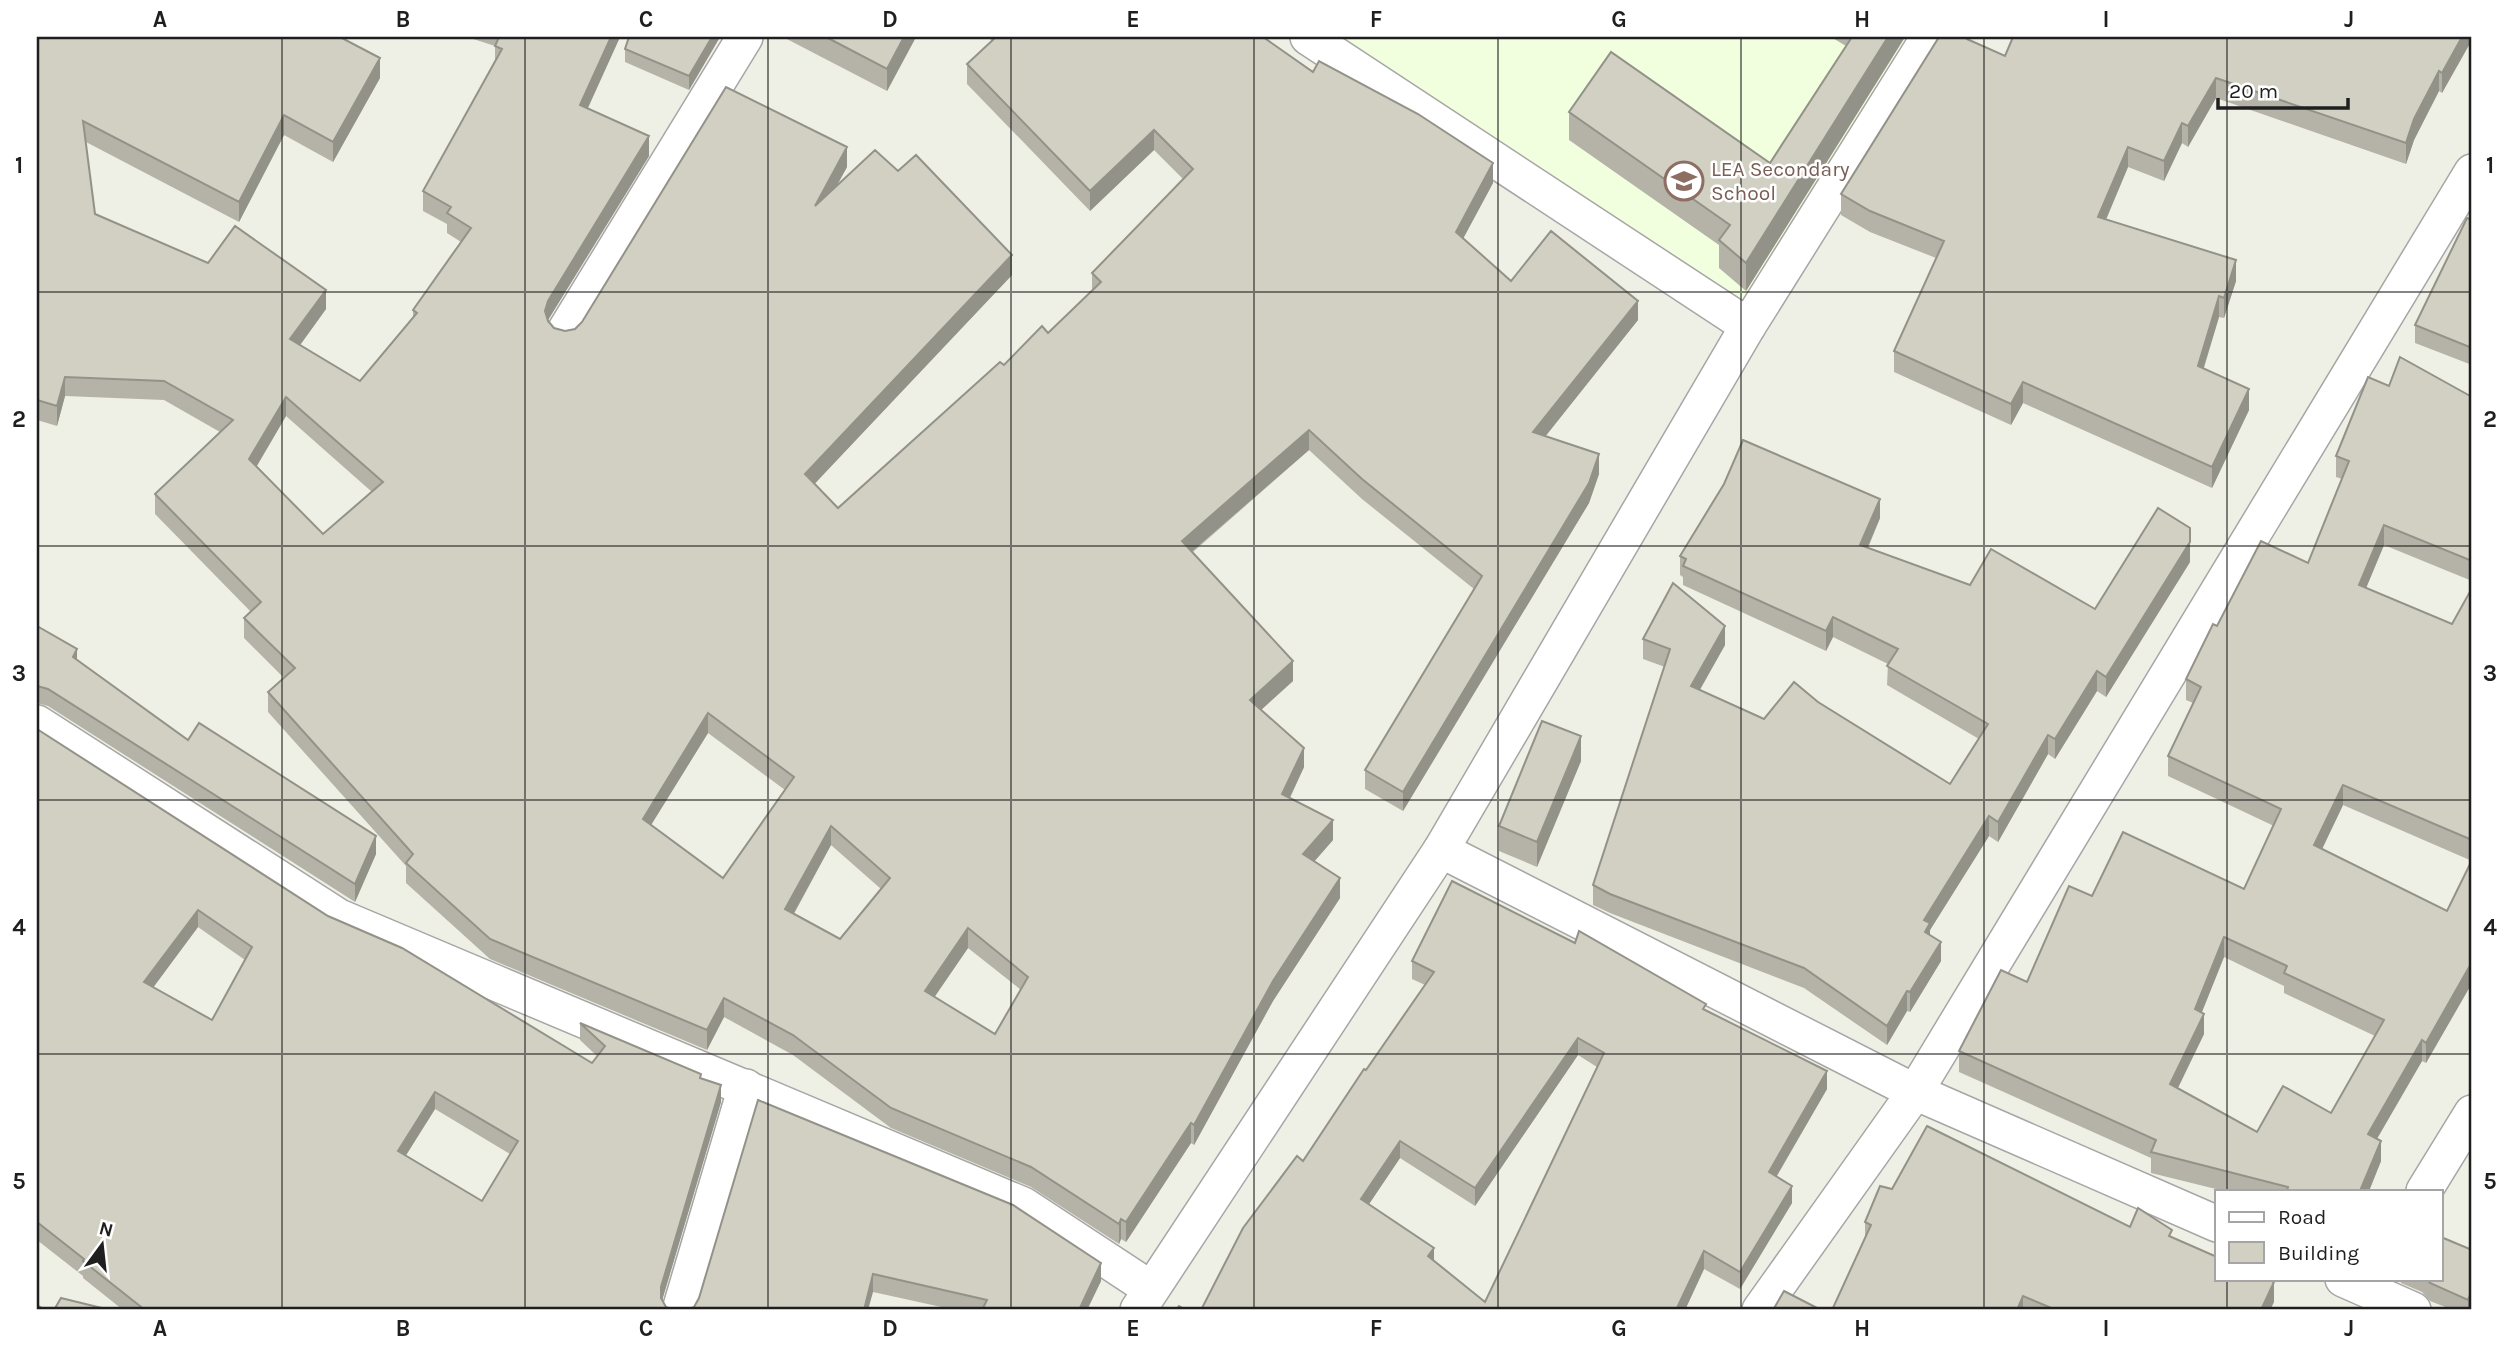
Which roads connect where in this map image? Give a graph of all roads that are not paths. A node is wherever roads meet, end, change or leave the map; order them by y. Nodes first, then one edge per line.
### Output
1 (746, 37) edge
2 (1308, 37) edge
3 (1928, 37) edge
4 (2472, 172) edge
5 (1748, 326) junction
6 (565, 331) edge
7 (37, 723) edge
8 (1441, 850) junction
9 (746, 1087) junction
10 (1915, 1092) junction
11 (2472, 1113) edge
12 (2425, 1190) edge
13 (2215, 1223) edge
14 (2357, 1289) edge
15 (1145, 1300) edge
16 (680, 1310) edge
17 (1760, 1310) edge
18 (2413, 1310) edge

1 - 6 street
2 - 5 street
3 - 5 street
4 - 10 street
5 - 8 street
7 - 9 street
8 - 10 street
8 - 15 street
9 - 15 street
9 - 16 street
10 - 13 street
10 - 17 street
11 - 12 street
14 - 18 street

